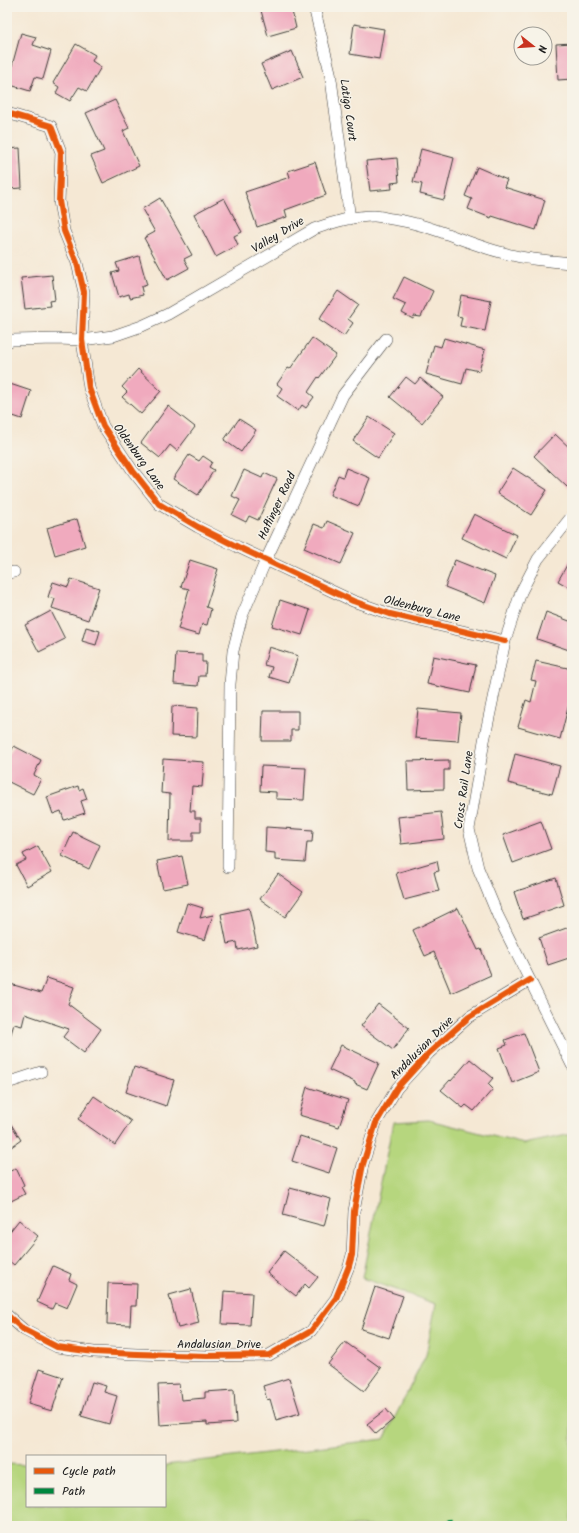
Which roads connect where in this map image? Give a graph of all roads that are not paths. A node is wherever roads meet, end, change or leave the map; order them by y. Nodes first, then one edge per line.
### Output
1 (314, 7) edge
2 (7, 113) edge
3 (350, 219) junction
4 (572, 263) edge
5 (82, 340) junction
6 (386, 340) dead end
7 (7, 342) edge
8 (572, 516) edge
9 (266, 560) junction
10 (505, 641) junction
11 (228, 867) dead end
12 (530, 980) junction
13 (572, 1065) edge
14 (41, 1072) dead end
15 (7, 1083) edge
16 (7, 1315) edge

1 - 3 street, Latigo Court
2 - 5 street, Oldenburg Lane
3 - 4 street, Valley Drive
3 - 5 street, Valley Drive
5 - 7 street, Valley Drive
5 - 9 street, Oldenburg Lane
6 - 9 street, Haflinger Road
8 - 10 street, Cross Rail Lane
9 - 10 street, Oldenburg Lane
9 - 11 street, Haflinger Road
10 - 12 street, Cross Rail Lane
12 - 13 street, Cross Rail Lane
12 - 16 street, Andalusian Drive
14 - 15 street

